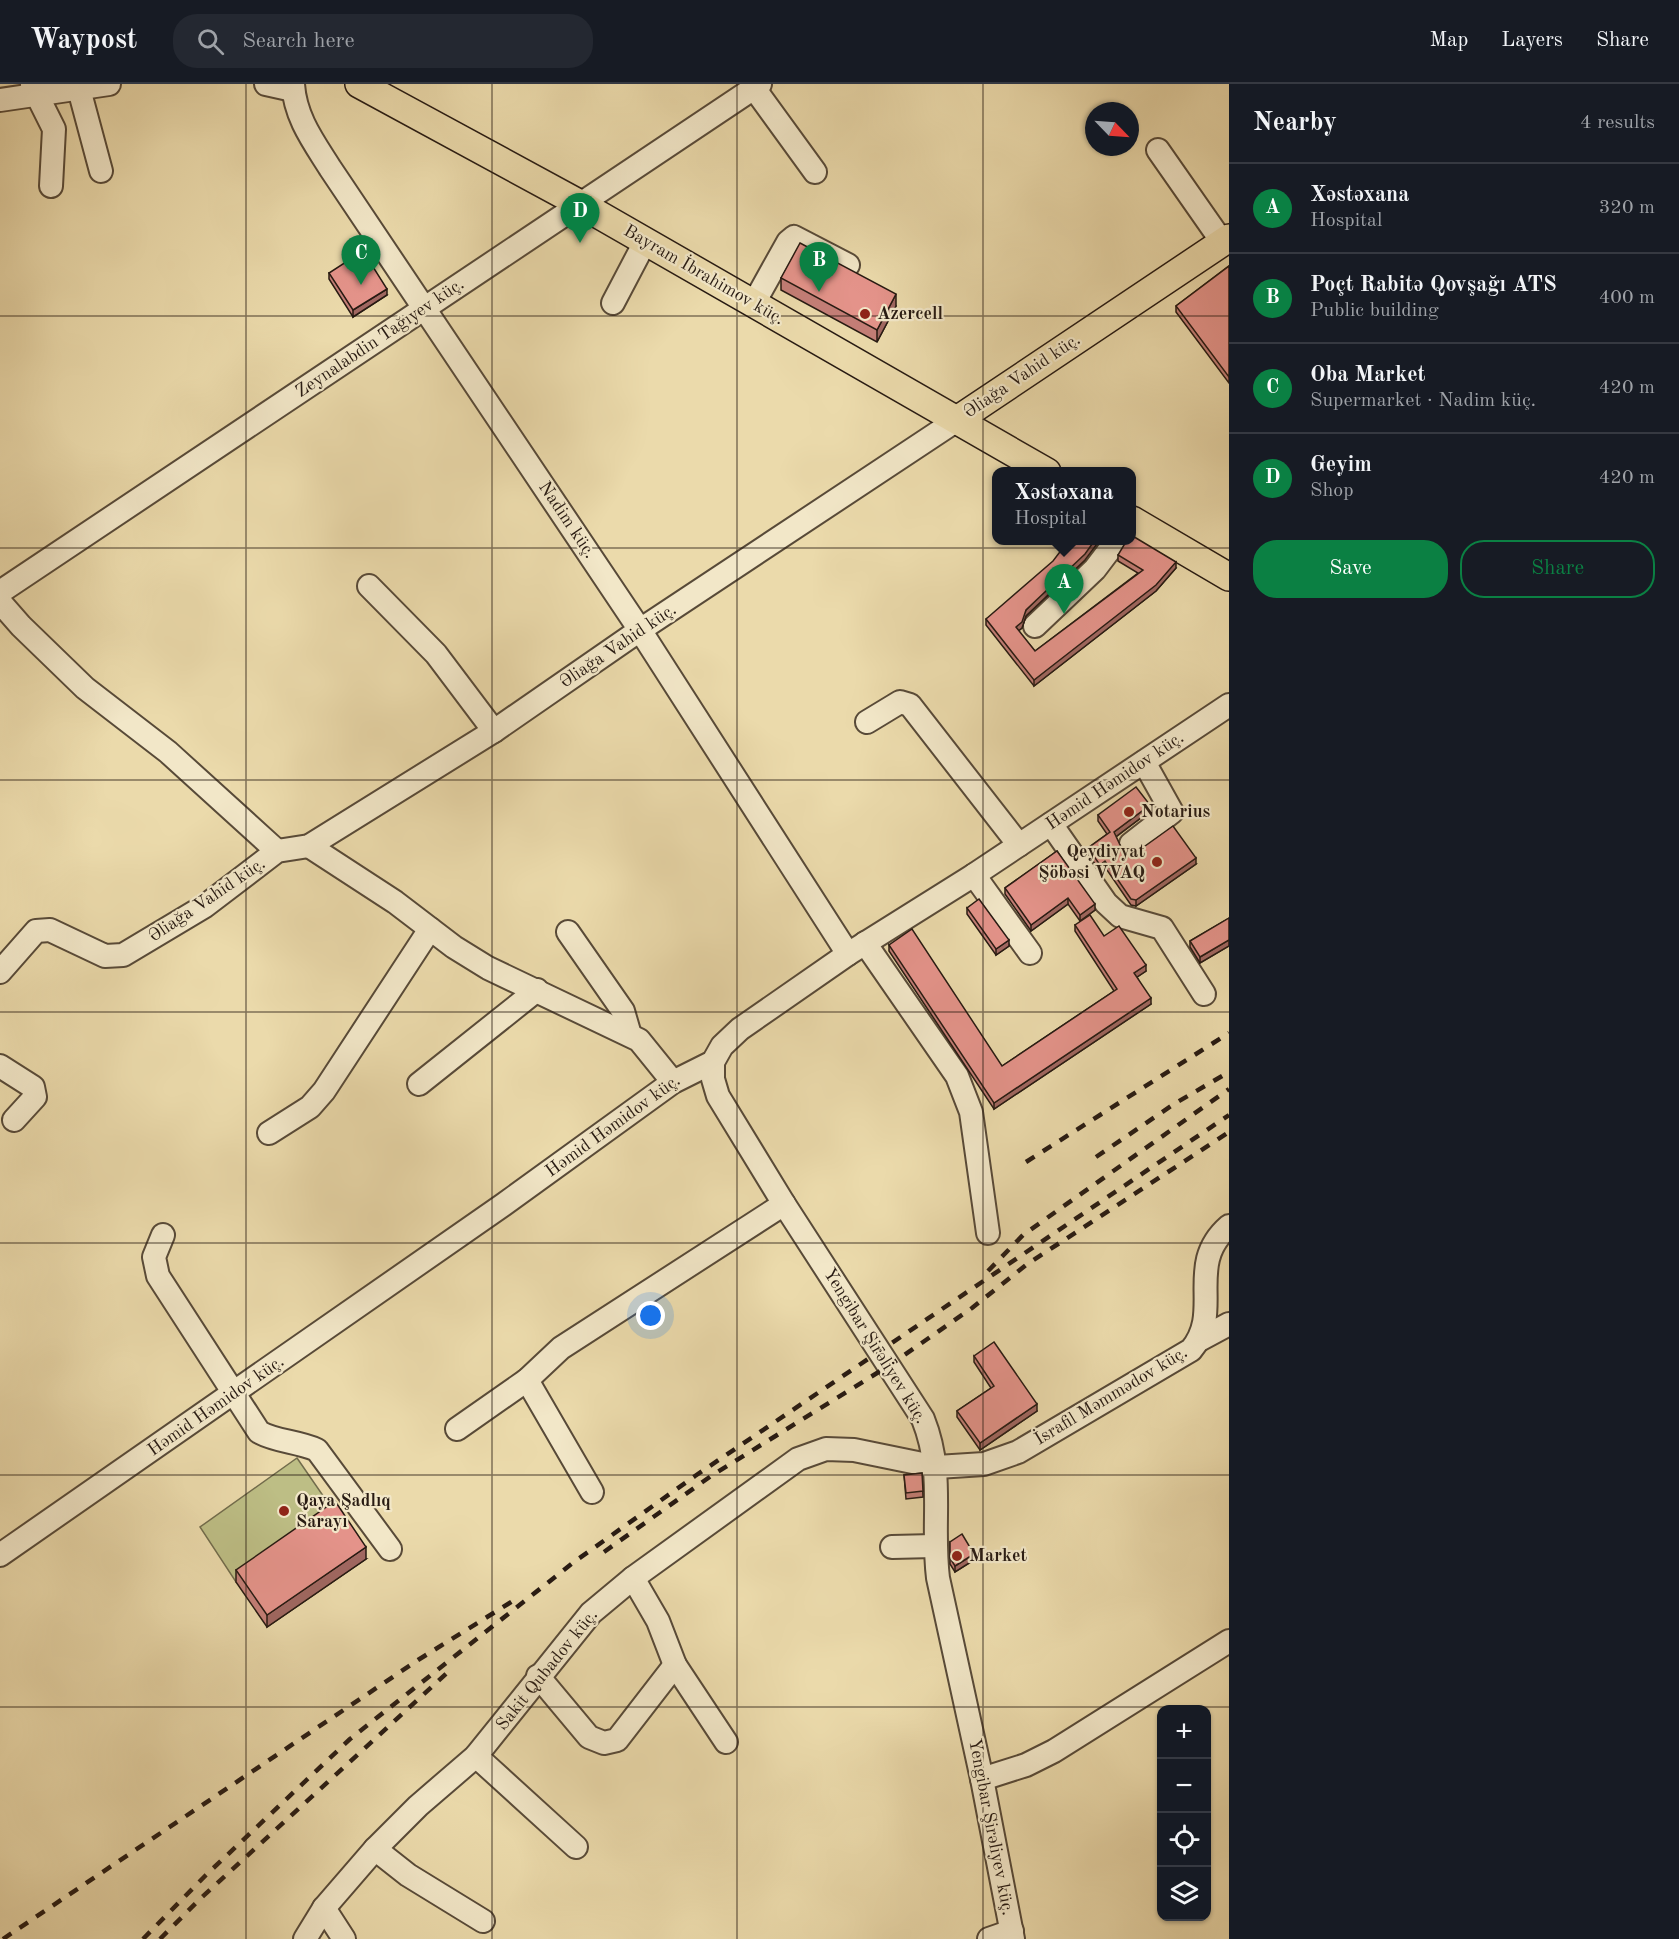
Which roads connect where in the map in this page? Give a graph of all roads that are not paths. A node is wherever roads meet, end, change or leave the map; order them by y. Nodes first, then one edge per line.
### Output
1 (109, 84) edge
2 (266, 84) edge
3 (359, 84) edge
4 (757, 86) edge
5 (293, 87) edge
6 (78, 89) junction
7 (35, 90) edge
8 (0, 100) edge
9 (1158, 150) dead end
10 (101, 171) dead end
11 (815, 172) dead end
12 (51, 186) dead end
13 (582, 205) junction
14 (1226, 240) edge
15 (645, 242) junction
16 (848, 265) dead end
17 (613, 303) dead end
18 (754, 303) junction
19 (426, 307) junction
20 (957, 420) junction
21 (1040, 467) edge
22 (1136, 530) edge
23 (1113, 545) edge
24 (1229, 577) edge
25 (369, 586) dead end
26 (0, 592) edge
27 (0, 602) edge
28 (1035, 626) dead end
29 (640, 630) junction
30 (1229, 705) edge
31 (867, 723) dead end
32 (494, 731) junction
33 (1144, 762) junction
34 (1051, 824) junction
35 (1131, 844) dead end
36 (1019, 845) junction
37 (309, 846) junction
38 (277, 851) junction
39 (974, 875) junction
40 (430, 929) junction
41 (568, 932) dead end
42 (857, 949) junction
43 (1030, 953) dead end
44 (0, 972) edge
45 (537, 990) junction
46 (1204, 994) dead end
47 (630, 1035) junction
48 (713, 1062) junction
49 (0, 1066) edge
50 (673, 1082) junction
51 (419, 1084) dead end
52 (14, 1120) dead end
53 (269, 1133) dead end
54 (784, 1204) junction
55 (1229, 1226) edge
56 (988, 1233) dead end
57 (163, 1235) dead end
58 (1229, 1324) edge
59 (1201, 1338) junction
60 (527, 1380) junction
61 (234, 1394) junction
62 (457, 1429) dead end
63 (937, 1467) junction
64 (592, 1492) dead end
65 (934, 1546) junction
66 (892, 1547) dead end
67 (390, 1549) dead end
68 (0, 1555) edge
69 (633, 1578) junction
70 (1229, 1641) edge
71 (675, 1665) junction
72 (538, 1676) junction
73 (726, 1742) dead end
74 (476, 1756) junction
75 (982, 1779) junction
76 (576, 1847) dead end
77 (375, 1849) junction
78 (324, 1908) junction
79 (483, 1921) dead end
80 (1012, 1935) edge
81 (305, 1939) edge
82 (344, 1939) edge
83 (989, 1939) edge

1 - 6 street
2 - 5 street
3 - 13 main road, Bayram İbrahimov küç.
4 - 11 street
4 - 13 street, Zeynalabdin Tağıyev küç.
5 - 19 street, Nadim küç.
6 - 7 street
6 - 10 street
7 - 8 street
7 - 12 street
9 - 14 street
13 - 15 main road, Bayram İbrahimov küç.
13 - 19 street, Zeynalabdin Tağıyev küç.
14 - 20 main road, Əliağa Vahid küç.
15 - 17 street
15 - 18 main road, Bayram İbrahimov küç.
16 - 18 street
18 - 20 main road, Bayram İbrahimov küç.
19 - 26 street, Zeynalabdin Tağıyev küç.
19 - 29 street, Nadim küç.
20 - 21 main road, Bayram İbrahimov küç.
20 - 29 street, Əliağa Vahid küç.
22 - 24 main road
23 - 28 street
25 - 32 street
27 - 38 street
29 - 32 street, Əliağa Vahid küç.
29 - 42 street, Nadim küç.
30 - 33 street, Həmid Həmidov küç.
31 - 36 street
32 - 37 street, Əliağa Vahid küç.
33 - 34 street, Həmid Həmidov küç.
33 - 35 street
34 - 36 street, Həmid Həmidov küç.
34 - 46 street
36 - 39 street, Həmid Həmidov küç.
37 - 38 street, Əliağa Vahid küç.
37 - 40 street
38 - 44 street, Əliağa Vahid küç.
39 - 42 street, Həmid Həmidov küç.
39 - 43 street
40 - 45 street
40 - 53 street
41 - 47 street
42 - 48 street, Həmid Həmidov küç.
42 - 56 street, Nadim küç.
45 - 47 street
45 - 51 street
47 - 50 street
48 - 50 street, Həmid Həmidov küç.
48 - 54 street, Yengibar Şirəliyev küç.
49 - 52 street
50 - 61 street, Həmid Həmidov küç.
54 - 60 street
54 - 63 street, Yengibar Şirəliyev küç.
55 - 59 street, İsrafil Məmmədov küç.
57 - 61 street
58 - 59 street
59 - 63 street, İsrafil Məmmədov küç.
60 - 62 street
60 - 64 street
61 - 67 street
61 - 68 street, Həmid Həmidov küç.
63 - 65 street, Yengibar Şirəliyev küç.
63 - 69 street, Sakit Qubadov küç.
65 - 66 street
65 - 75 street, Yengibar Şirəliyev küç.
69 - 71 street
69 - 72 street, Sakit Qubadov küç.
70 - 75 street
71 - 72 street
71 - 73 street
72 - 74 street, Sakit Qubadov küç.
74 - 76 street
74 - 77 street, Sakit Qubadov küç.
75 - 80 street, Yengibar Şirəliyev küç.
77 - 78 street, Sakit Qubadov küç.
77 - 79 street
78 - 81 street, Sakit Qubadov küç.
78 - 82 street
80 - 83 street

